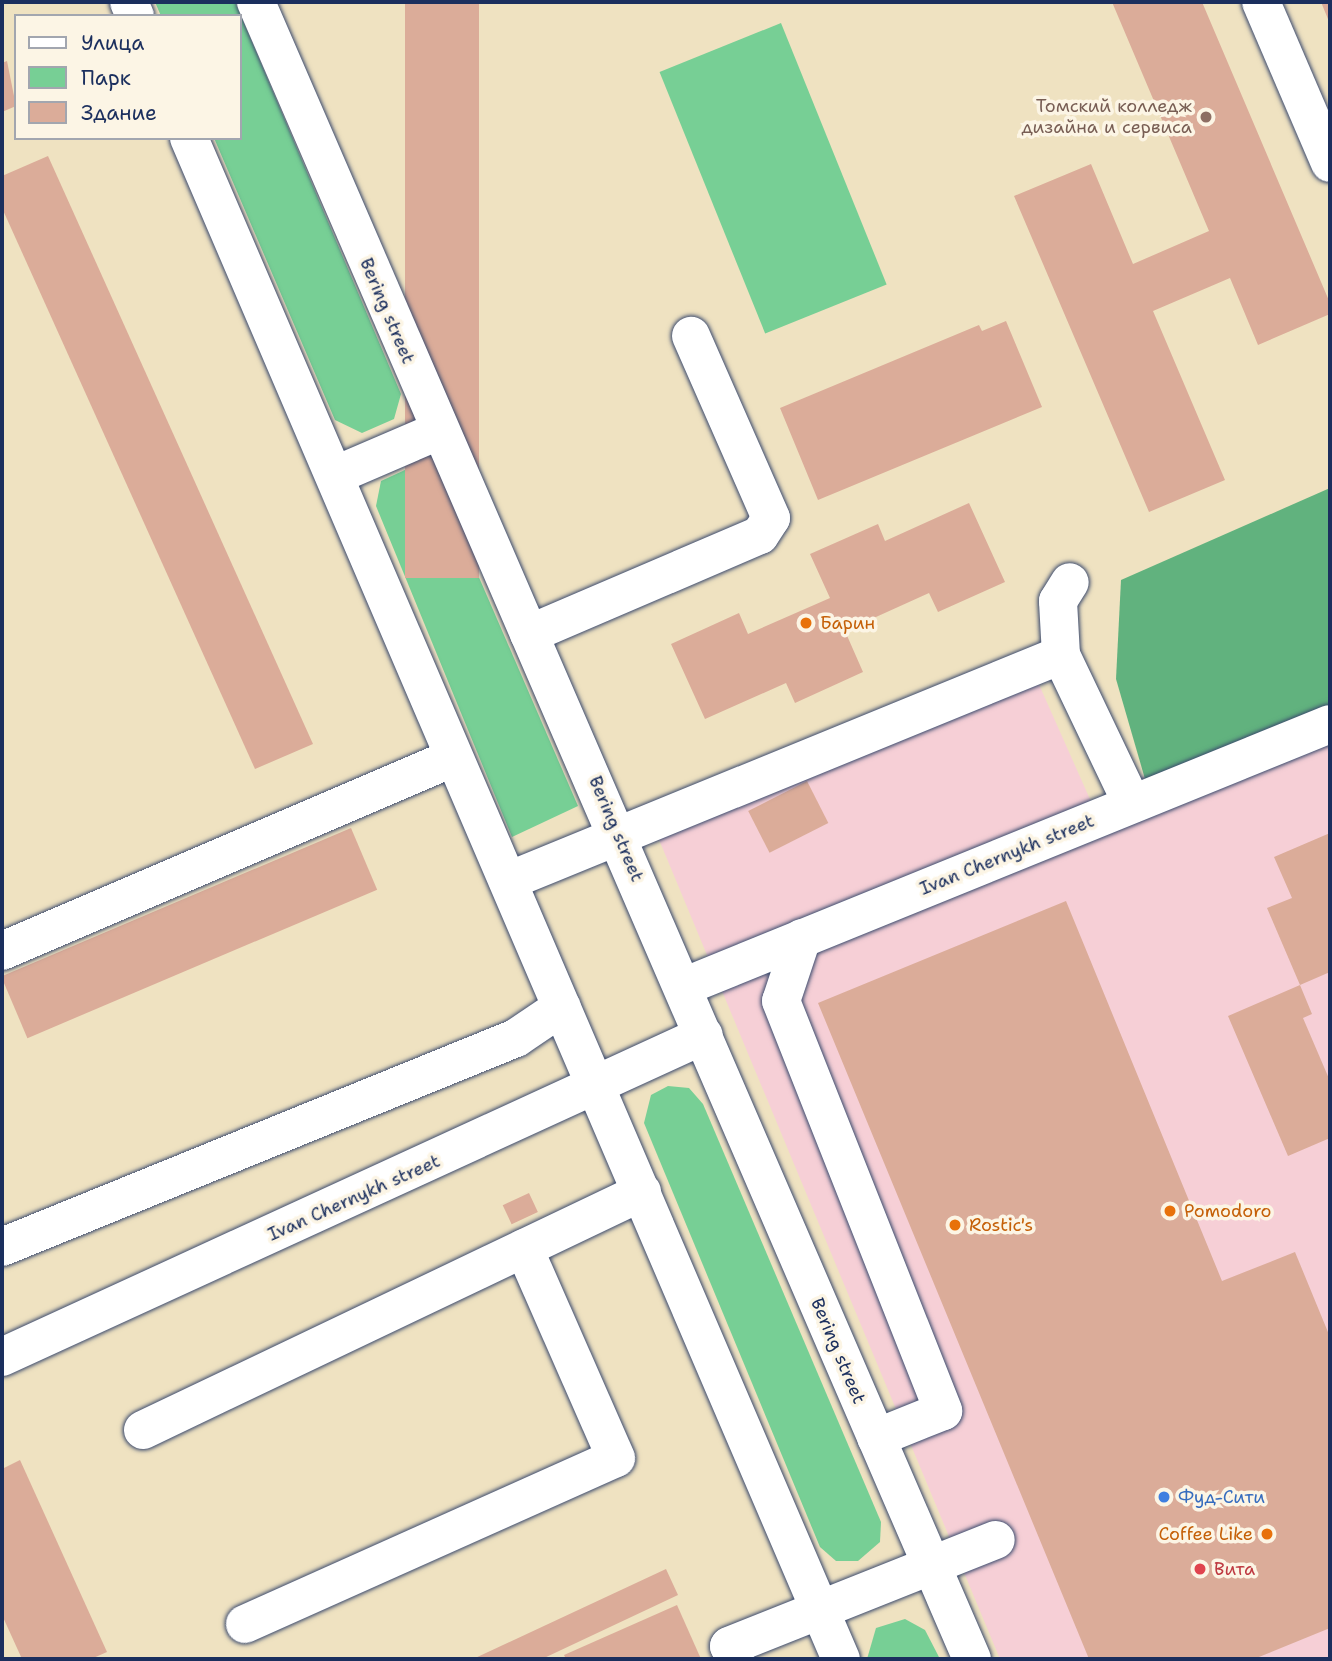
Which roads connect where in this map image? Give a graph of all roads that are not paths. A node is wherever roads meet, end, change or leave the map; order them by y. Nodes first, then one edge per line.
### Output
1 (256, 2) edge
2 (1261, 2) edge
3 (190, 140) edge
4 (1330, 163) edge
5 (691, 336) dead end
6 (438, 431) junction
7 (336, 475) junction
8 (1070, 582) dead end
9 (528, 635) junction
10 (1061, 655) junction
11 (1330, 724) edge
12 (452, 758) junction
13 (1132, 804) junction
14 (618, 834) junction
15 (508, 881) junction
16 (802, 938) junction
17 (2, 951) edge
18 (683, 986) junction
19 (562, 1007) junction
20 (704, 1035) junction
21 (595, 1083) junction
22 (642, 1192) junction
23 (2, 1247) edge
24 (524, 1248) junction
25 (2, 1357) edge
26 (143, 1430) dead end
27 (876, 1438) junction
28 (996, 1540) dead end
29 (932, 1566) junction
30 (820, 1611) junction
31 (245, 1624) dead end
32 (735, 1659) edge
33 (841, 1659) edge
34 (972, 1659) edge

1 - 6 street, Bering street
2 - 4 street
3 - 7 street
5 - 9 street
6 - 7 street
6 - 9 street, Bering street
7 - 12 street
8 - 10 street
9 - 14 street, Bering street
10 - 13 street
10 - 14 street
11 - 13 street, Ivan Chernykh street
12 - 15 street
12 - 17 street
13 - 16 street, Ivan Chernykh street
14 - 15 street
14 - 18 street, Bering street
15 - 19 street
16 - 18 street, Ivan Chernykh street
16 - 27 street
18 - 20 street, Bering street
19 - 21 street
19 - 23 street
20 - 21 street, Ivan Chernykh street
20 - 27 street, Bering street
21 - 22 street
21 - 25 street, Ivan Chernykh street
22 - 24 street
22 - 30 street
24 - 26 street
24 - 31 street
27 - 29 street, Bering street
28 - 29 street
29 - 30 street
29 - 34 street, Bering street
30 - 32 street
30 - 33 street

